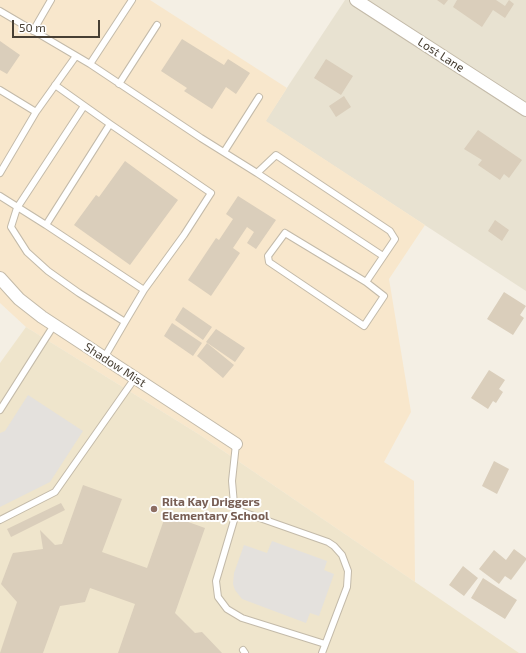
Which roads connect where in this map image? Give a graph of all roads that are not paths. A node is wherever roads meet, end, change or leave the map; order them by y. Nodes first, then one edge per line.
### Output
1 (51, 0) edge
2 (132, 0) edge
3 (356, 0) edge
4 (0, 11) edge
5 (157, 25) dead end
6 (33, 31) junction
7 (76, 56) junction
8 (90, 64) junction
9 (119, 84) junction
10 (55, 85) junction
11 (0, 90) edge
12 (259, 97) dead end
13 (84, 106) junction
14 (526, 110) edge
15 (36, 112) junction
16 (110, 124) junction
17 (224, 152) junction
18 (0, 173) edge
19 (257, 173) junction
20 (0, 196) edge
21 (17, 208) junction
22 (46, 225) junction
23 (383, 256) junction
24 (0, 278) edge
25 (366, 282) junction
26 (144, 290) junction
27 (125, 322) junction
28 (54, 325) junction
29 (104, 358) junction
30 (135, 378) junction
31 (0, 410) edge
32 (236, 444) joint
33 (237, 510) junction
34 (0, 520) edge
35 (325, 644) junction
36 (322, 653) edge

1 - 6 lane
2 - 8 lane
3 - 14 street, Lost Lane
4 - 6 lane
5 - 9 lane
6 - 7 lane
7 - 8 lane
7 - 10 lane
8 - 9 lane
9 - 17 lane
10 - 13 lane
10 - 15 lane
11 - 15 lane
12 - 17 lane
13 - 16 lane
13 - 21 lane
15 - 18 lane
16 - 22 lane
16 - 26 lane
17 - 19 lane
19 - 23 lane
19 - 23 lane
20 - 21 lane
21 - 22 lane
21 - 27 lane
22 - 26 lane
23 - 25 lane
24 - 28 street, Shadow Mist
25 - 25 lane
26 - 27 lane
27 - 29 lane
28 - 29 street, Shadow Mist
28 - 31 lane
29 - 30 street, Shadow Mist
30 - 32 street, Shadow Mist
30 - 34 lane
32 - 33 lane
33 - 35 lane
33 - 35 lane
35 - 36 lane

